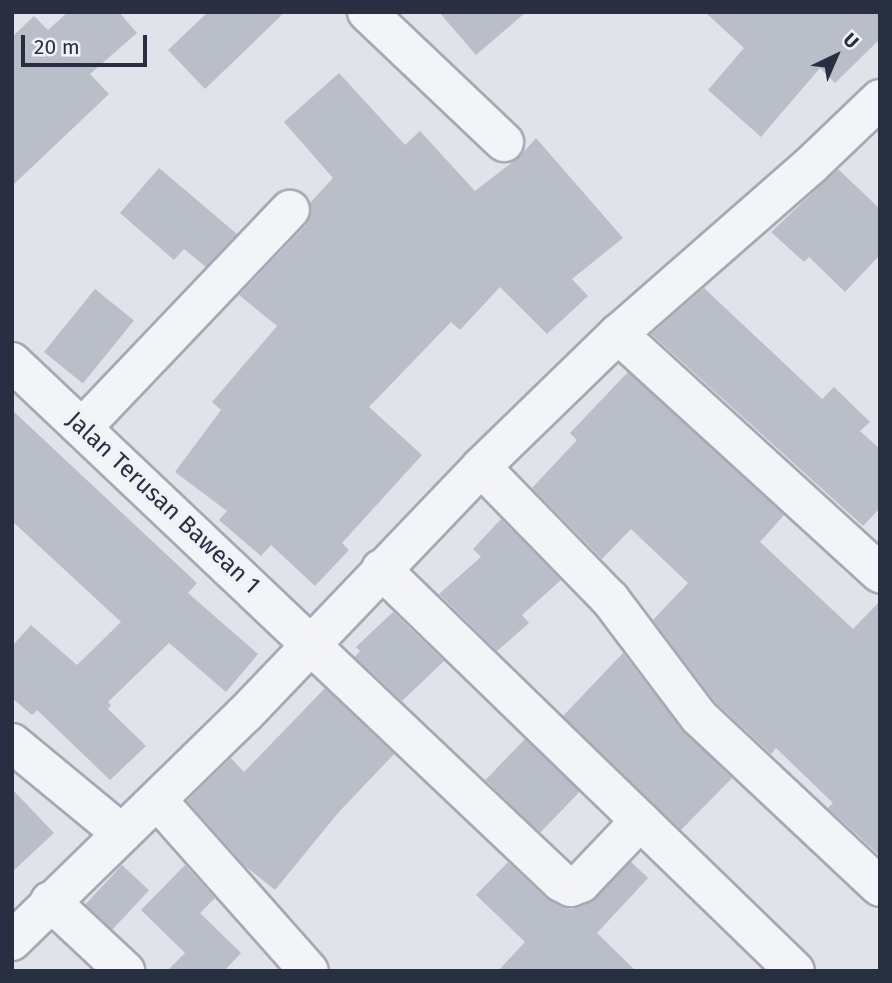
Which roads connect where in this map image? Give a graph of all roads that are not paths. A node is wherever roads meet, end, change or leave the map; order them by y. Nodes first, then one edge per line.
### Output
1 (367, 12) edge
2 (880, 99) edge
3 (504, 142) dead end
4 (290, 211) dead end
5 (618, 334) junction
6 (12, 362) edge
7 (83, 426) junction
8 (481, 467) junction
9 (381, 569) junction
10 (880, 573) edge
11 (313, 644) junction
12 (12, 743) edge
13 (158, 801) junction
14 (640, 821) junction
15 (120, 832) junction
16 (880, 887) edge
17 (28, 914) edge
18 (125, 971) edge
19 (309, 971) edge
20 (795, 971) edge

1 - 3 street
2 - 5 street
4 - 7 street
5 - 8 street
5 - 10 street
6 - 7 street, Jalan Terusan Bawean 1
7 - 11 street, Jalan Terusan Bawean 1
8 - 9 street
8 - 16 street
9 - 11 street
9 - 14 street
11 - 13 street
11 - 14 street, Jalan Terusan Bawean 1
12 - 15 street
13 - 15 street
13 - 19 street
14 - 20 street
15 - 17 street
17 - 18 street

